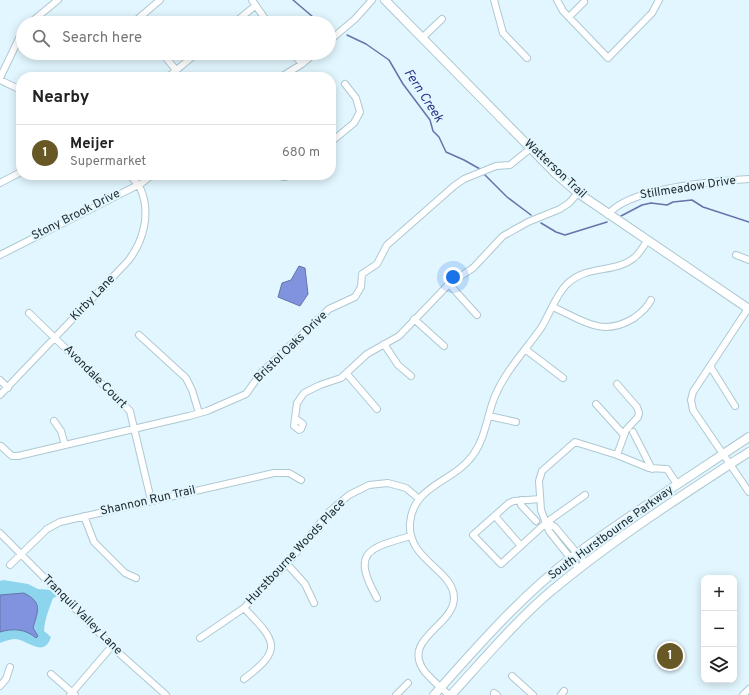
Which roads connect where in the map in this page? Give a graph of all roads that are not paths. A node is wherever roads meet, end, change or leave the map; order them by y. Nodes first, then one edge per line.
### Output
1 (58, 0) edge
2 (160, 0) edge
3 (372, 0) edge
4 (385, 0) edge
5 (494, 0) edge
6 (557, 0) edge
7 (660, 0) edge
8 (584, 2) dead end
9 (254, 3) edge
10 (39, 16) edge
11 (143, 16) edge
12 (241, 16) edge
13 (263, 16) edge
14 (569, 17) junction
15 (442, 18) dead end
16 (336, 35) edge
17 (422, 38) junction
18 (16, 45) edge
19 (527, 58) dead end
20 (168, 60) edge
21 (188, 60) edge
22 (299, 60) edge
23 (307, 60) edge
24 (302, 64) junction
25 (176, 70) junction
26 (174, 72) edge
27 (289, 72) edge
28 (0, 79) edge
29 (345, 84) dead end
30 (16, 87) edge
31 (336, 138) edge
32 (531, 148) junction
33 (16, 175) edge
34 (749, 179) edge
35 (134, 180) edge
36 (144, 180) edge
37 (0, 183) edge
38 (137, 184) junction
39 (578, 194) junction
40 (608, 215) junction
41 (646, 241) junction
42 (736, 254) dead end
43 (0, 255) edge
44 (749, 260) edge
45 (450, 284) junction
46 (651, 300) dead end
47 (553, 307) junction
48 (749, 308) edge
49 (29, 313) dead end
50 (477, 315) dead end
51 (414, 319) junction
52 (139, 335) dead end
53 (56, 338) junction
54 (384, 344) junction
55 (444, 346) dead end
56 (525, 349) junction
57 (710, 366) junction
58 (347, 374) junction
59 (411, 376) dead end
60 (563, 378) dead end
61 (0, 380) edge
62 (617, 384) dead end
63 (8, 388) junction
64 (0, 395) edge
65 (596, 404) dead end
66 (735, 406) dead end
67 (376, 409) dead end
68 (199, 414) junction
69 (489, 416) junction
70 (296, 419) dead end
71 (54, 421) dead end
72 (516, 422) dead end
73 (135, 429) junction
74 (633, 432) dead end
75 (624, 435) junction
76 (749, 437) edge
77 (65, 445) junction
78 (1, 446) edge
79 (749, 452) edge
80 (724, 454) junction
81 (617, 455) junction
82 (731, 464) junction
83 (652, 469) junction
84 (301, 480) dead end
85 (677, 484) junction
86 (749, 492) edge
87 (585, 495) dead end
88 (418, 498) junction
89 (540, 499) junction
90 (151, 500) junction
91 (521, 500) junction
92 (84, 516) junction
93 (495, 516) junction
94 (536, 521) dead end
95 (547, 522) junction
96 (0, 533) edge
97 (411, 536) junction
98 (521, 546) junction
99 (21, 554) junction
100 (574, 556) junction
101 (288, 564) junction
102 (10, 565) dead end
103 (582, 566) junction
104 (136, 578) dead end
105 (378, 598) dead end
106 (314, 602) dead end
107 (244, 608) junction
108 (200, 638) dead end
109 (112, 646) junction
110 (10, 667) dead end
111 (51, 674) dead end
112 (512, 676) dead end
113 (244, 679) dead end
114 (408, 683) dead end
115 (0, 686) edge
116 (441, 687) junction
117 (749, 689) edge
118 (72, 694) edge
119 (166, 695) edge
120 (396, 695) edge
121 (434, 695) edge
122 (450, 695) edge
123 (532, 695) edge
124 (743, 695) edge

1 - 10 street
2 - 11 street
3 - 16 street
4 - 17 main road, Watterson Trail
5 - 19 street
6 - 14 street
7 - 14 street
8 - 14 street
9 - 12 street
9 - 13 street
15 - 17 street
17 - 32 main road, Watterson Trail
18 - 28 street
20 - 25 street
21 - 25 street
22 - 24 street
23 - 24 street
24 - 27 street
25 - 26 street
28 - 30 street
29 - 31 street
32 - 39 main road, Watterson Trail
32 - 68 street, Bristol Oaks Drive
33 - 37 street
34 - 40 street, Stillmeadow Drive
35 - 38 street, Kirby Lane
36 - 38 street, Stony Brook Drive
38 - 43 street, Stony Brook Drive
38 - 53 street, Kirby Lane
39 - 40 main road, Watterson Trail
39 - 45 street
40 - 41 main road, Watterson Trail
41 - 47 street
41 - 48 main road, Watterson Trail
42 - 44 street
45 - 50 street
45 - 51 street
46 - 47 street
47 - 56 street
48 - 57 street
49 - 53 street, Avondale Court
51 - 54 street
51 - 55 street
52 - 68 street
53 - 63 street, Kirby Lane
53 - 73 street, Avondale Court
54 - 58 street
54 - 59 street
56 - 60 street
56 - 69 street
57 - 66 street
57 - 80 street
58 - 67 street
58 - 70 street
61 - 63 street
62 - 75 street
63 - 64 street, Kirby Lane
65 - 75 street
68 - 73 street, Bristol Oaks Drive
69 - 72 street
69 - 88 street
71 - 77 street
73 - 77 street, Bristol Oaks Drive
73 - 90 street, Avondale Court
74 - 83 street
75 - 81 street
76 - 80 main road, South Hurstbourne Parkway
77 - 78 street, Bristol Oaks Drive
79 - 82 main road, South Hurstbourne Parkway
80 - 82 street
80 - 85 main road, South Hurstbourne Parkway
81 - 83 street
81 - 89 street
82 - 86 street
82 - 103 main road, South Hurstbourne Parkway
83 - 85 street
84 - 90 street, Shannon Run Trail
85 - 100 main road, South Hurstbourne Parkway
87 - 95 street
88 - 97 street
88 - 101 street, Hurstbourne Woods Place
89 - 91 street
89 - 95 street
90 - 92 street, Shannon Run Trail
91 - 93 street
91 - 94 street
92 - 99 street, Shannon Run Trail
92 - 104 street
93 - 98 street
93 - 98 street
95 - 98 street
95 - 100 street
96 - 99 street, Tranquil Valley Lane
97 - 105 street
97 - 116 street
99 - 102 street, Shannon Run Trail
99 - 109 street, Tranquil Valley Lane
100 - 103 street
100 - 116 main road, South Hurstbourne Parkway
101 - 106 street
101 - 107 street, Hurstbourne Woods Place
103 - 122 main road, South Hurstbourne Parkway
107 - 108 street, Hurstbourne Woods Place
107 - 113 street
109 - 118 street
109 - 119 street, Tranquil Valley Lane
110 - 115 street
111 - 118 street
112 - 123 street
114 - 120 street
116 - 121 main road, South Hurstbourne Parkway
116 - 122 street
117 - 124 street

